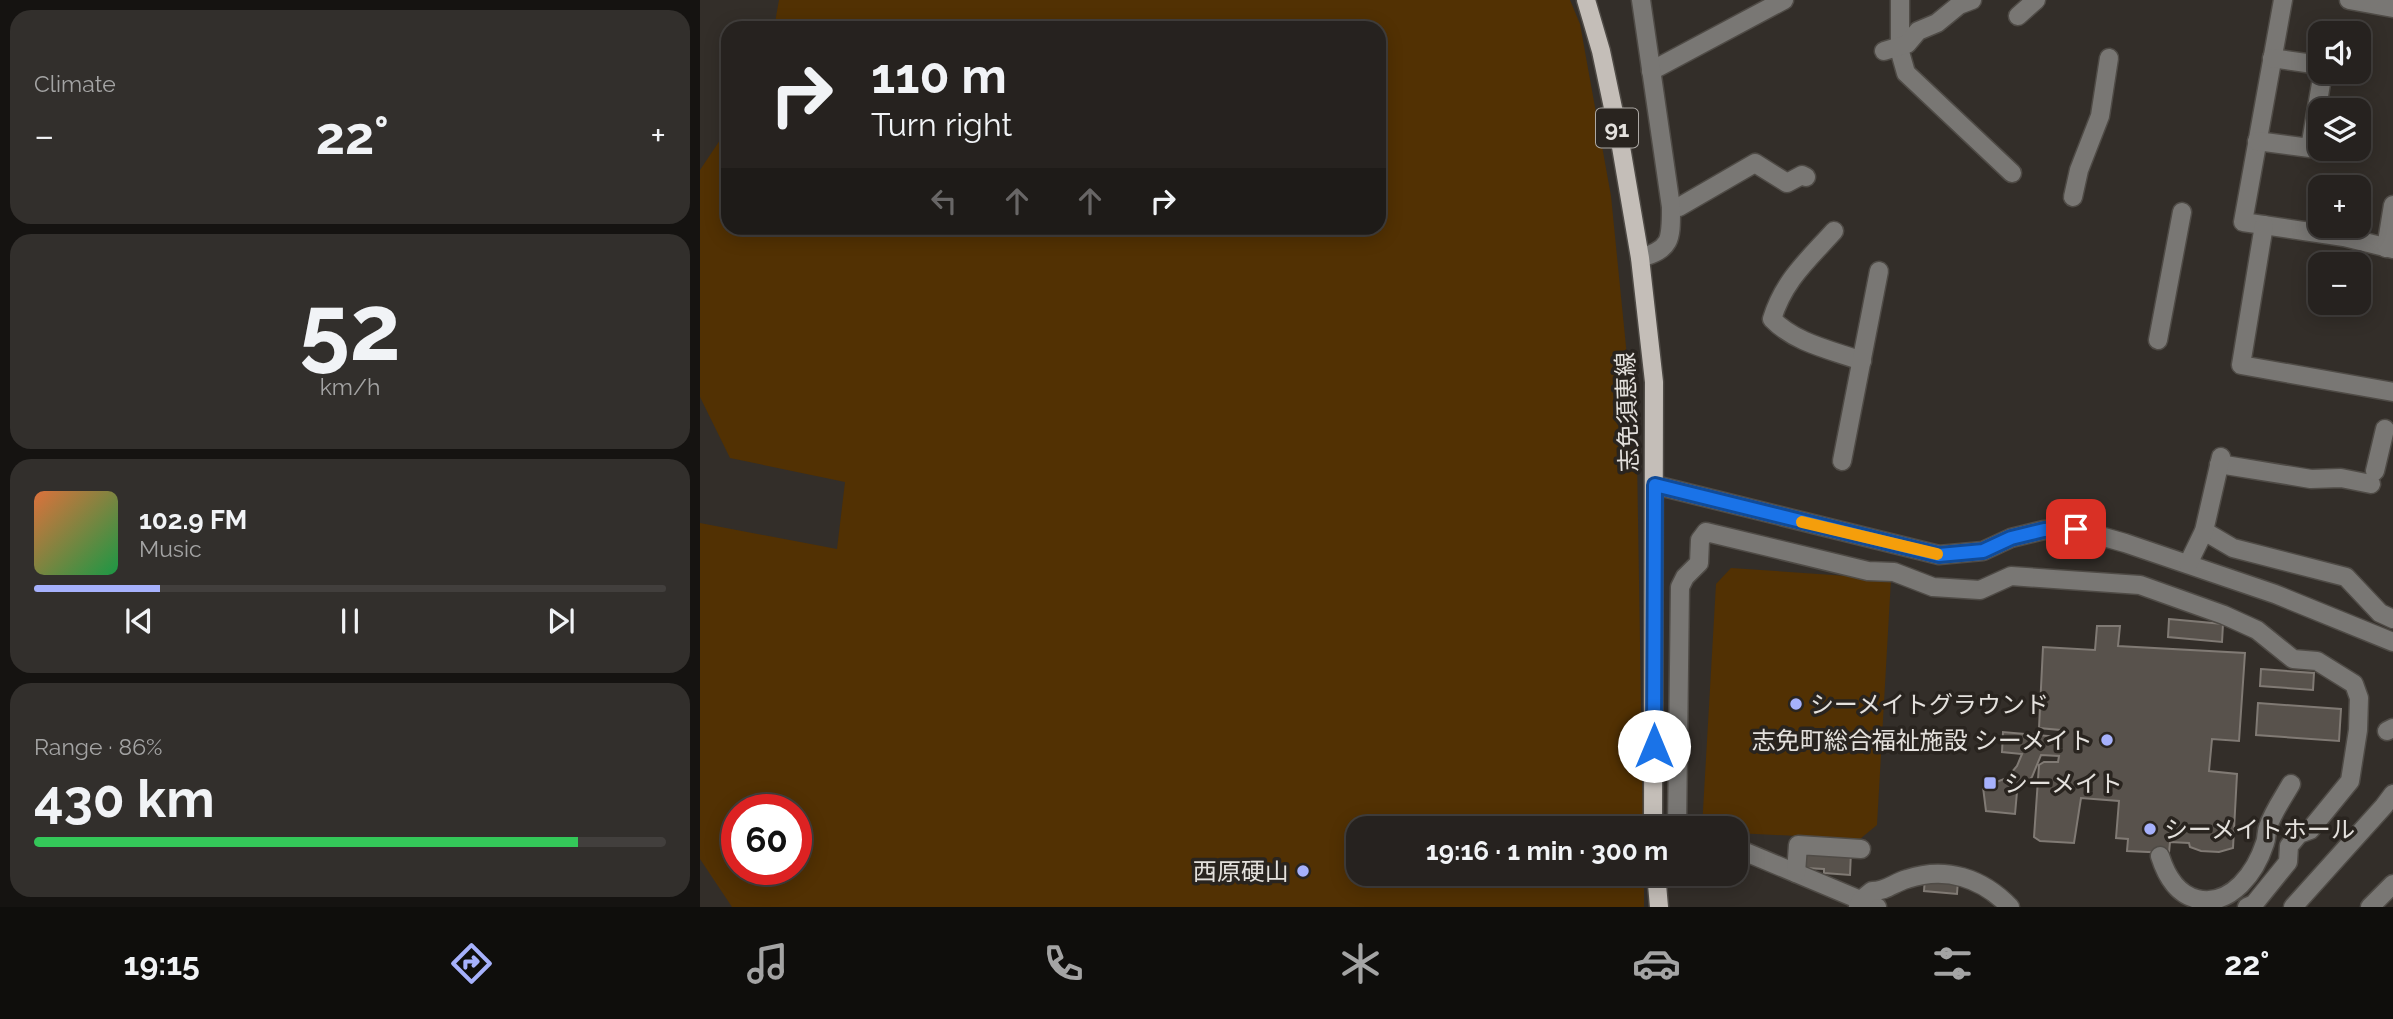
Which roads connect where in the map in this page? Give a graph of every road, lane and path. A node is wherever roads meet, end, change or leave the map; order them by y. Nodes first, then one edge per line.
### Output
1 (1586, 0) edge
2 (1900, 0) edge
3 (1972, 0) edge
4 (2036, 0) edge
5 (2283, 0) edge
6 (2349, 0) edge
7 (1778, 1) edge
8 (1645, 2) edge
9 (2393, 8) edge
10 (2018, 16) dead end
11 (1892, 49) junction
12 (2109, 58) dead end
13 (2273, 58) junction
14 (2308, 63) edge
15 (1651, 71) junction
16 (2321, 84) edge
17 (2258, 141) junction
18 (2012, 173) dead end
19 (1806, 177) dead end
20 (2074, 197) dead end
21 (2393, 205) edge
22 (1671, 207) junction
23 (2182, 212) dead end
24 (2264, 225) junction
25 (1834, 231) dead end
26 (2389, 248) edge
27 (1640, 258) junction
28 (1879, 271) dead end
29 (2158, 340) dead end
30 (1861, 360) junction
31 (2393, 391) edge
32 (2385, 429) dead end
33 (1842, 461) dead end
34 (1655, 485) junction
35 (2204, 531) junction
36 (2188, 564) junction
37 (2393, 619) edge
38 (2393, 642) edge
39 (2291, 784) dead end
40 (2393, 794) edge
41 (1653, 816) edge
42 (1676, 816) edge
43 (1861, 849) dead end
44 (1748, 853) edge
45 (2160, 856) dead end
46 (1796, 873) junction
47 (2393, 884) edge
48 (1657, 886) edge
49 (2200, 904) edge
50 (1865, 905) edge
51 (1658, 907) edge
52 (2010, 907) edge
53 (2247, 907) edge
54 (2293, 907) edge
55 (2370, 907) edge

1 - 27 main road, 志免須恵線 / 91
2 - 11 street
3 - 11 street
4 - 10 street
5 - 13 street
6 - 9 street
7 - 15 street
8 - 15 street
11 - 18 street
12 - 20 street
13 - 14 street
13 - 17 street
15 - 22 street
16 - 17 street
17 - 24 street
19 - 22 street
21 - 26 street
22 - 27 street
23 - 29 street
24 - 26 street
24 - 31 street
25 - 30 street
27 - 34 main road, 志免須恵線 / 91
28 - 30 street
30 - 33 street
32 - 35 street
34 - 36 street
34 - 41 main road, 志免須恵線 / 91
35 - 36 street
35 - 37 street
36 - 38 street
39 - 49 street
40 - 54 street
42 - 53 street
43 - 46 street
44 - 46 street
45 - 49 street
46 - 50 street
47 - 55 street
48 - 51 main road
50 - 52 street

